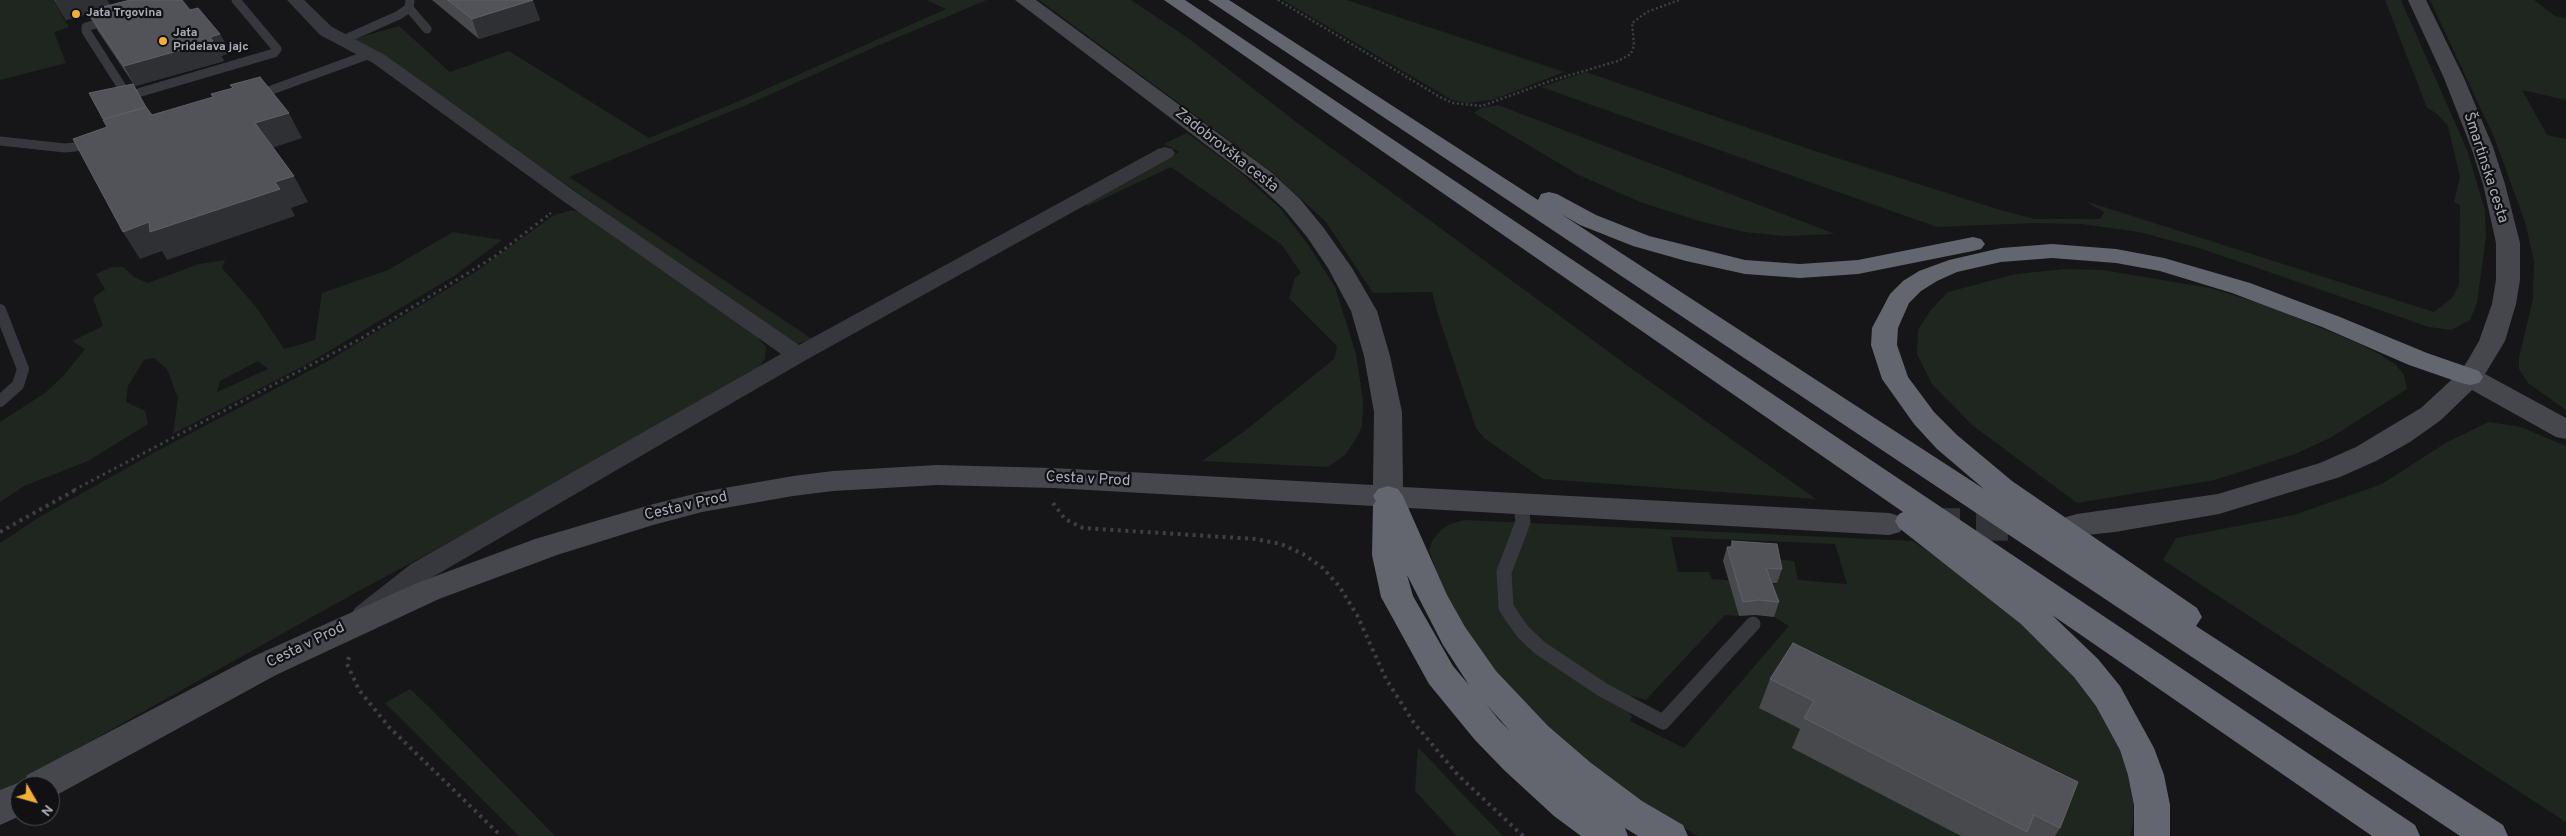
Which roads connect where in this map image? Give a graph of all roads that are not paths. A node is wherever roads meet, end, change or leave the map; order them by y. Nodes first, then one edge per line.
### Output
1 (236, 0) edge
2 (295, 0) edge
3 (1024, 0) edge
4 (1173, 0) edge
5 (1217, 0) edge
6 (2417, 0) edge
7 (410, 4) edge
8 (120, 17) edge
9 (427, 29) dead end
10 (345, 39) junction
11 (370, 54) junction
12 (241, 100) edge
13 (1423, 135) junction
14 (0, 141) edge
15 (101, 143) edge
16 (1165, 154) dead end
17 (0, 310) edge
18 (798, 355) junction
19 (2470, 377) junction
20 (0, 401) edge
21 (2566, 430) edge
22 (1866, 471) junction
23 (1388, 496) junction
24 (1521, 505) junction
25 (1889, 524) dead end
26 (2077, 525) dead end
27 (356, 622) junction
28 (1753, 624) dead end
29 (2235, 668) junction
30 (59, 776) edge
31 (1610, 836) edge
32 (1670, 836) edge
33 (2152, 836) edge
34 (2402, 836) edge
35 (2490, 836) edge

1 - 8 lane
2 - 10 street
3 - 23 main road, Zadobrovška cesta
4 - 22 highway
5 - 13 highway
6 - 19 main road, Šmartinska cesta
7 - 9 lane
7 - 10 lane
10 - 11 street
11 - 12 lane
11 - 18 street
13 - 19 highway
13 - 29 highway
14 - 15 lane
16 - 18 street
17 - 20 lane
18 - 27 street
19 - 21 main road
19 - 26 main road, Šmartinska cesta
19 - 29 highway
22 - 33 highway
22 - 34 highway
23 - 24 main road, Cesta v Prod
23 - 27 main road, Cesta v Prod
23 - 31 highway
23 - 32 highway
24 - 25 main road, Cesta v Prod
24 - 28 lane
27 - 30 main road, Cesta v Prod
29 - 35 highway

